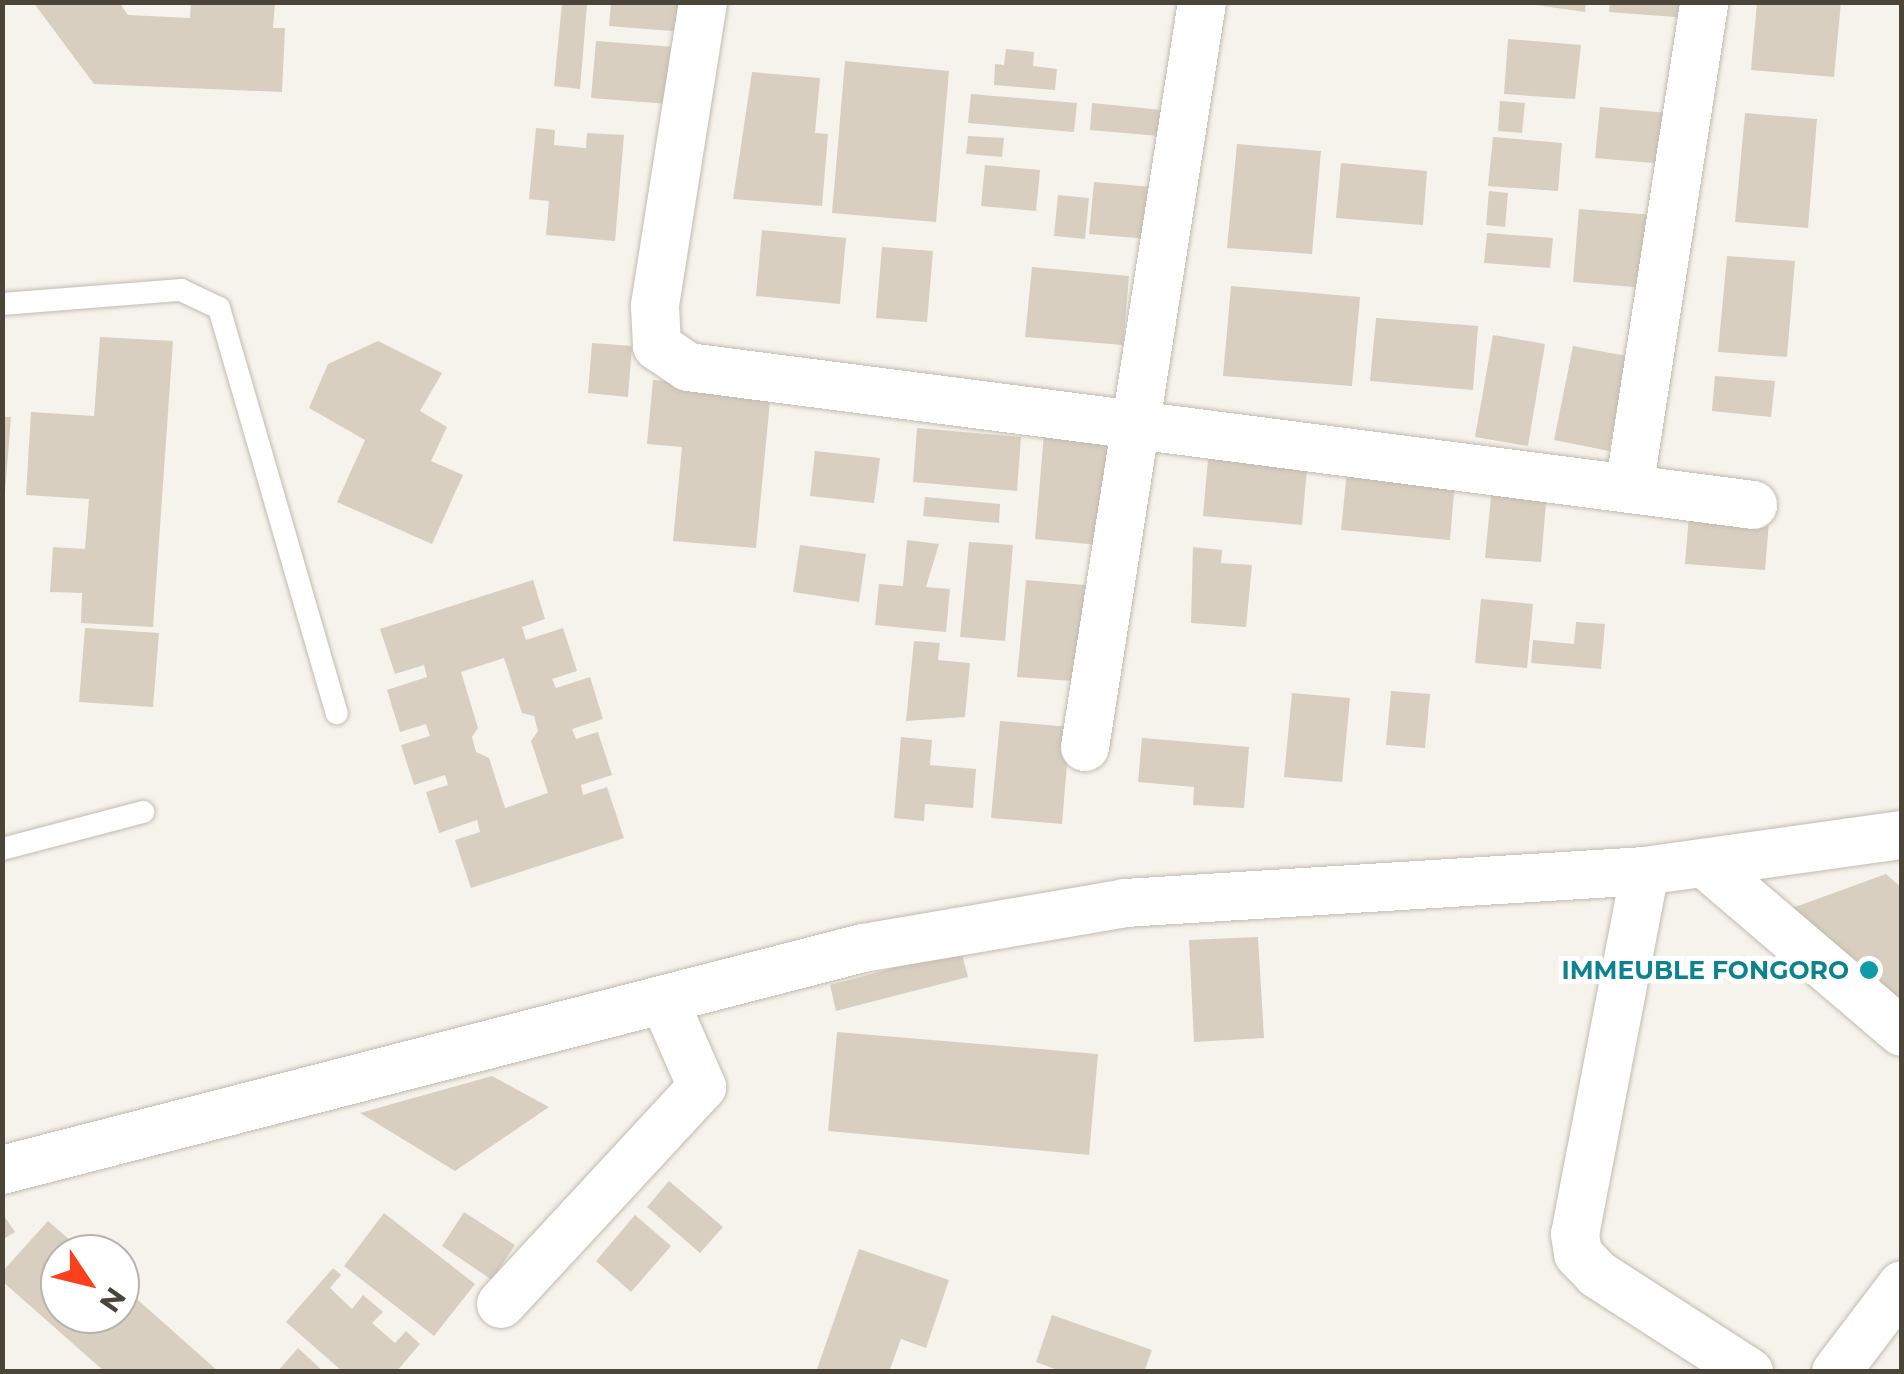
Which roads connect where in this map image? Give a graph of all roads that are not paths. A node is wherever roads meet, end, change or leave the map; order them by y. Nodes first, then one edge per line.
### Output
1 (703, 2) edge
2 (1202, 2) edge
3 (1704, 2) edge
4 (2, 304) edge
5 (1138, 425) junction
6 (1629, 489) junction
7 (1753, 506) dead end
8 (337, 713) dead end
9 (1085, 746) dead end
10 (143, 812) dead end
11 (1902, 835) edge
12 (2, 849) edge
13 (1704, 863) junction
14 (1645, 871) junction
15 (664, 1000) junction
16 (1902, 1032) edge
17 (2, 1170) edge
18 (1902, 1284) edge
19 (501, 1304) dead end
20 (1749, 1372) edge
21 (1836, 1372) edge

1 - 5 street
2 - 5 street
3 - 6 street
4 - 8 lane
5 - 6 street
5 - 9 street
6 - 7 street
10 - 12 lane
11 - 13 street
13 - 14 street
13 - 16 street
14 - 15 street
14 - 20 street
15 - 17 street
15 - 19 street
18 - 21 street

